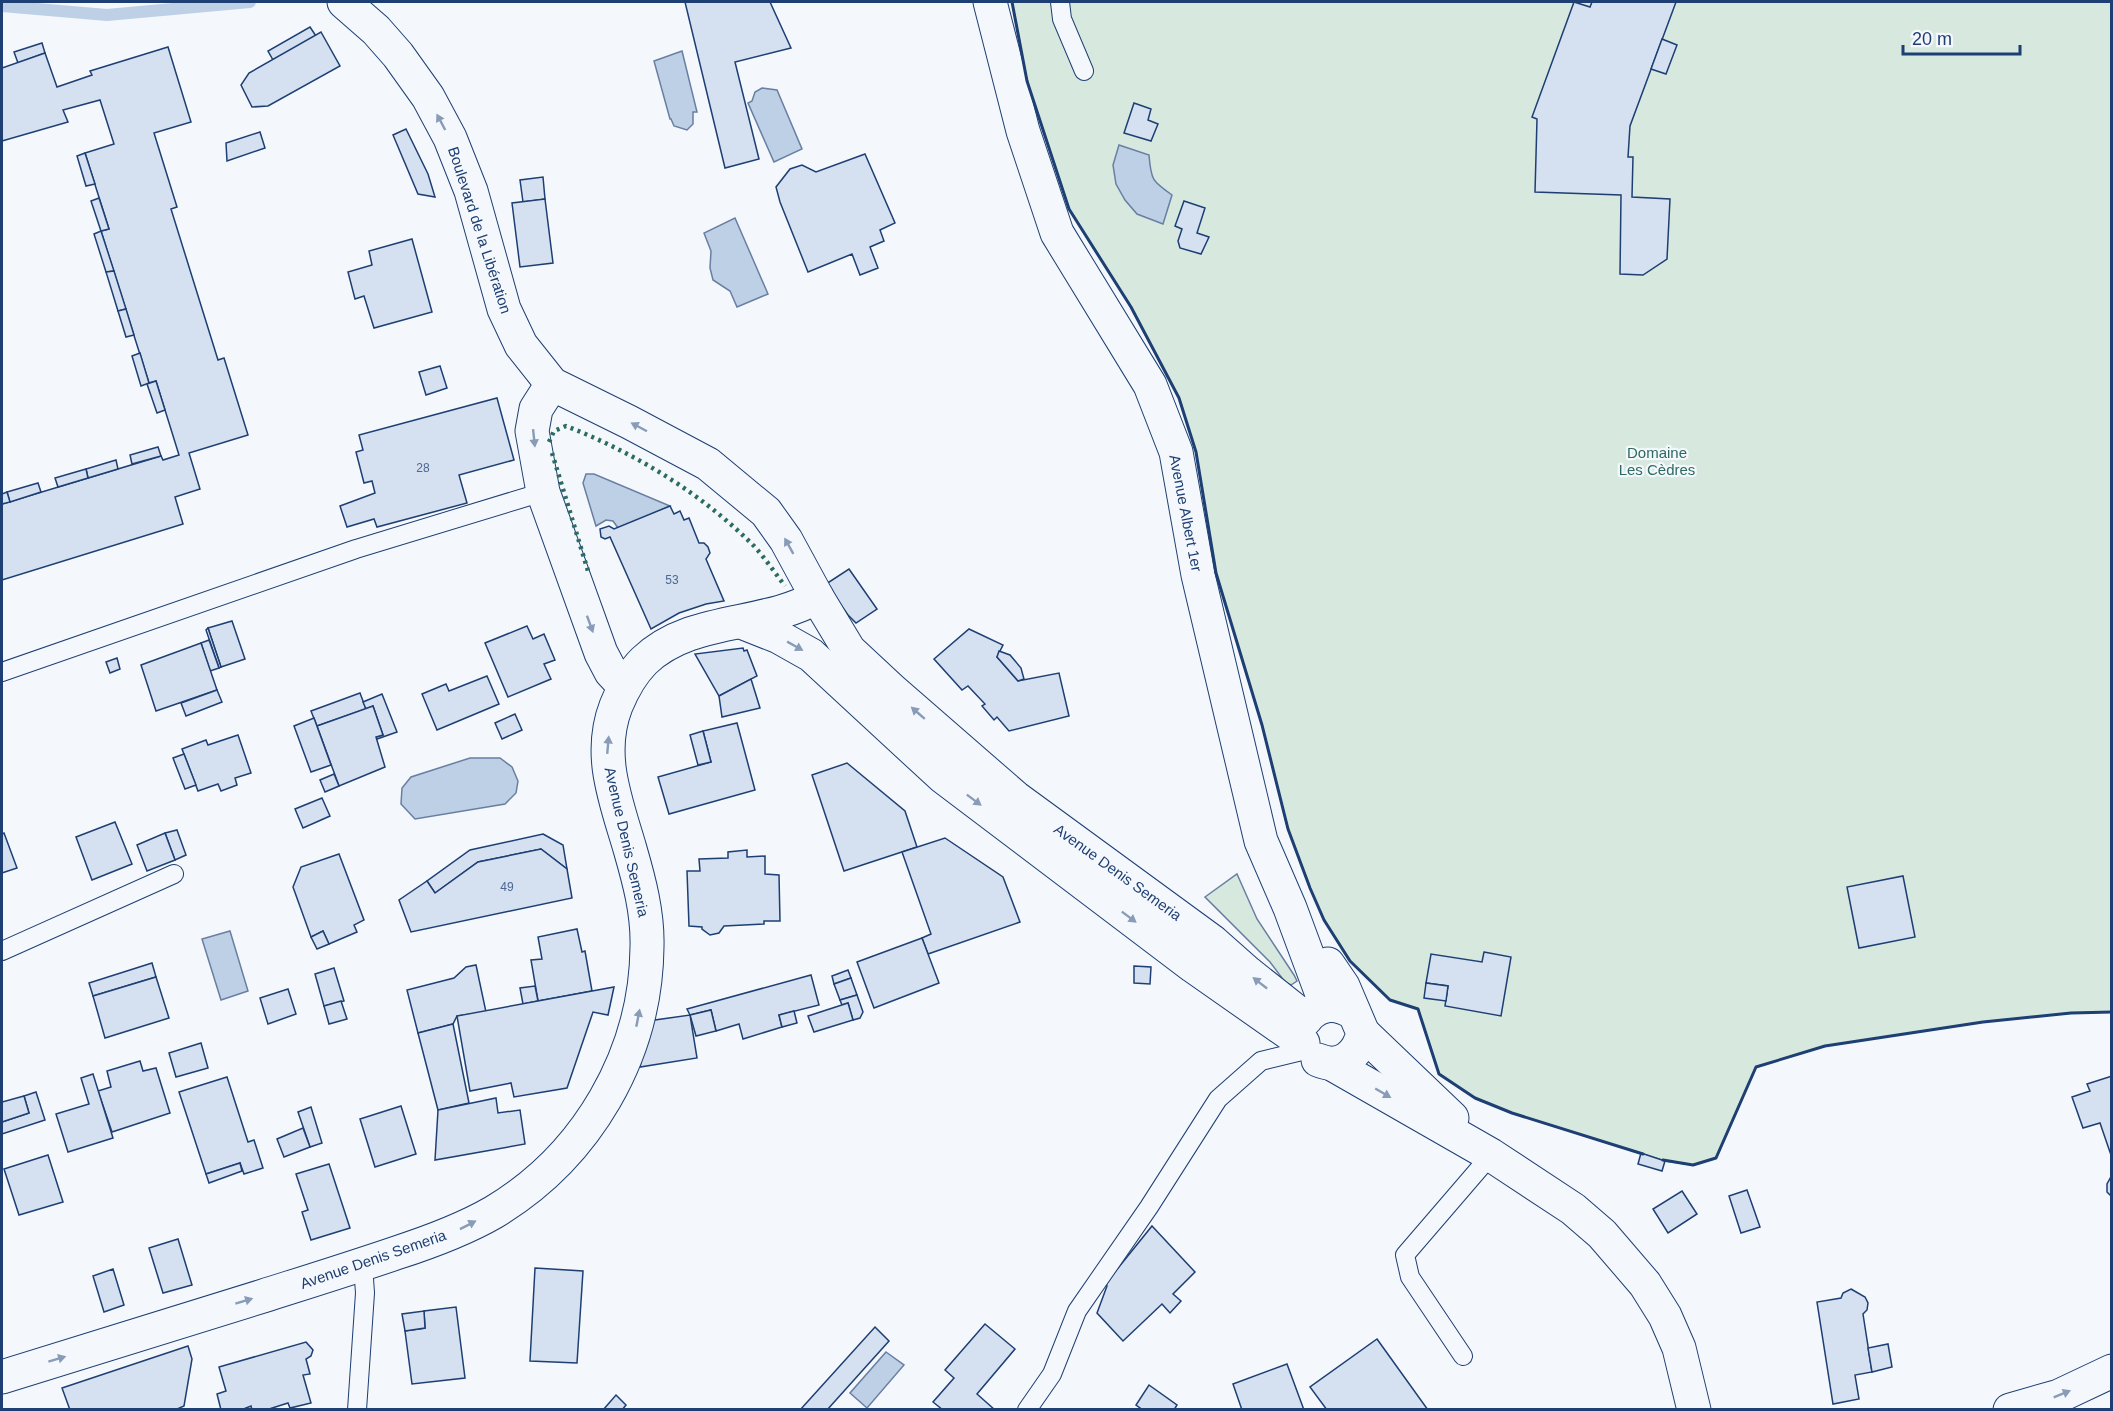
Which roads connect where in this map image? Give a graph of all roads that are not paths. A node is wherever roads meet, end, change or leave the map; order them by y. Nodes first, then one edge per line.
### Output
1 (344, 2) edge
2 (990, 2) edge
3 (1060, 2) edge
4 (1084, 71) dead end
5 (552, 384) junction
6 (543, 492) junction
7 (817, 597) junction
8 (741, 622) junction
9 (2, 672) edge
10 (624, 687) junction
11 (952, 764) junction
12 (174, 874) dead end
13 (2, 951) edge
14 (1327, 1032) junction
15 (1491, 1155) junction
16 (363, 1264) junction
17 (1463, 1356) dead end
18 (2112, 1371) edge
19 (2, 1377) edge
20 (357, 1410) edge
21 (1027, 1410) edge
22 (1694, 1410) edge
23 (2010, 1410) edge

5 -> 1 main road, Boulevard de la Libération
2 - 14 main road, Avenue Albert 1er
3 - 4 lane
5 -> 6 main road
7 -> 5 main road, Boulevard de la Libération
6 - 9 lane
6 -> 10 main road
7 - 8 main road, Avenue Denis Semeria
11 -> 7 main road, Avenue Denis Semeria
8 - 10 main road, Avenue Denis Semeria
8 -> 11 main road, Avenue Denis Semeria
16 -> 10 main road, Avenue Denis Semeria
11 - 14 main road, Avenue Denis Semeria
12 - 13 lane
14 -> 15 main road, Avenue Denis Semeria
14 - 15 main road, Avenue Denis Semeria
14 - 21 lane
15 - 17 lane
15 - 22 main road, Avenue Denis Semeria
19 -> 16 main road, Avenue Denis Semeria
16 - 20 lane
23 -> 18 main road

